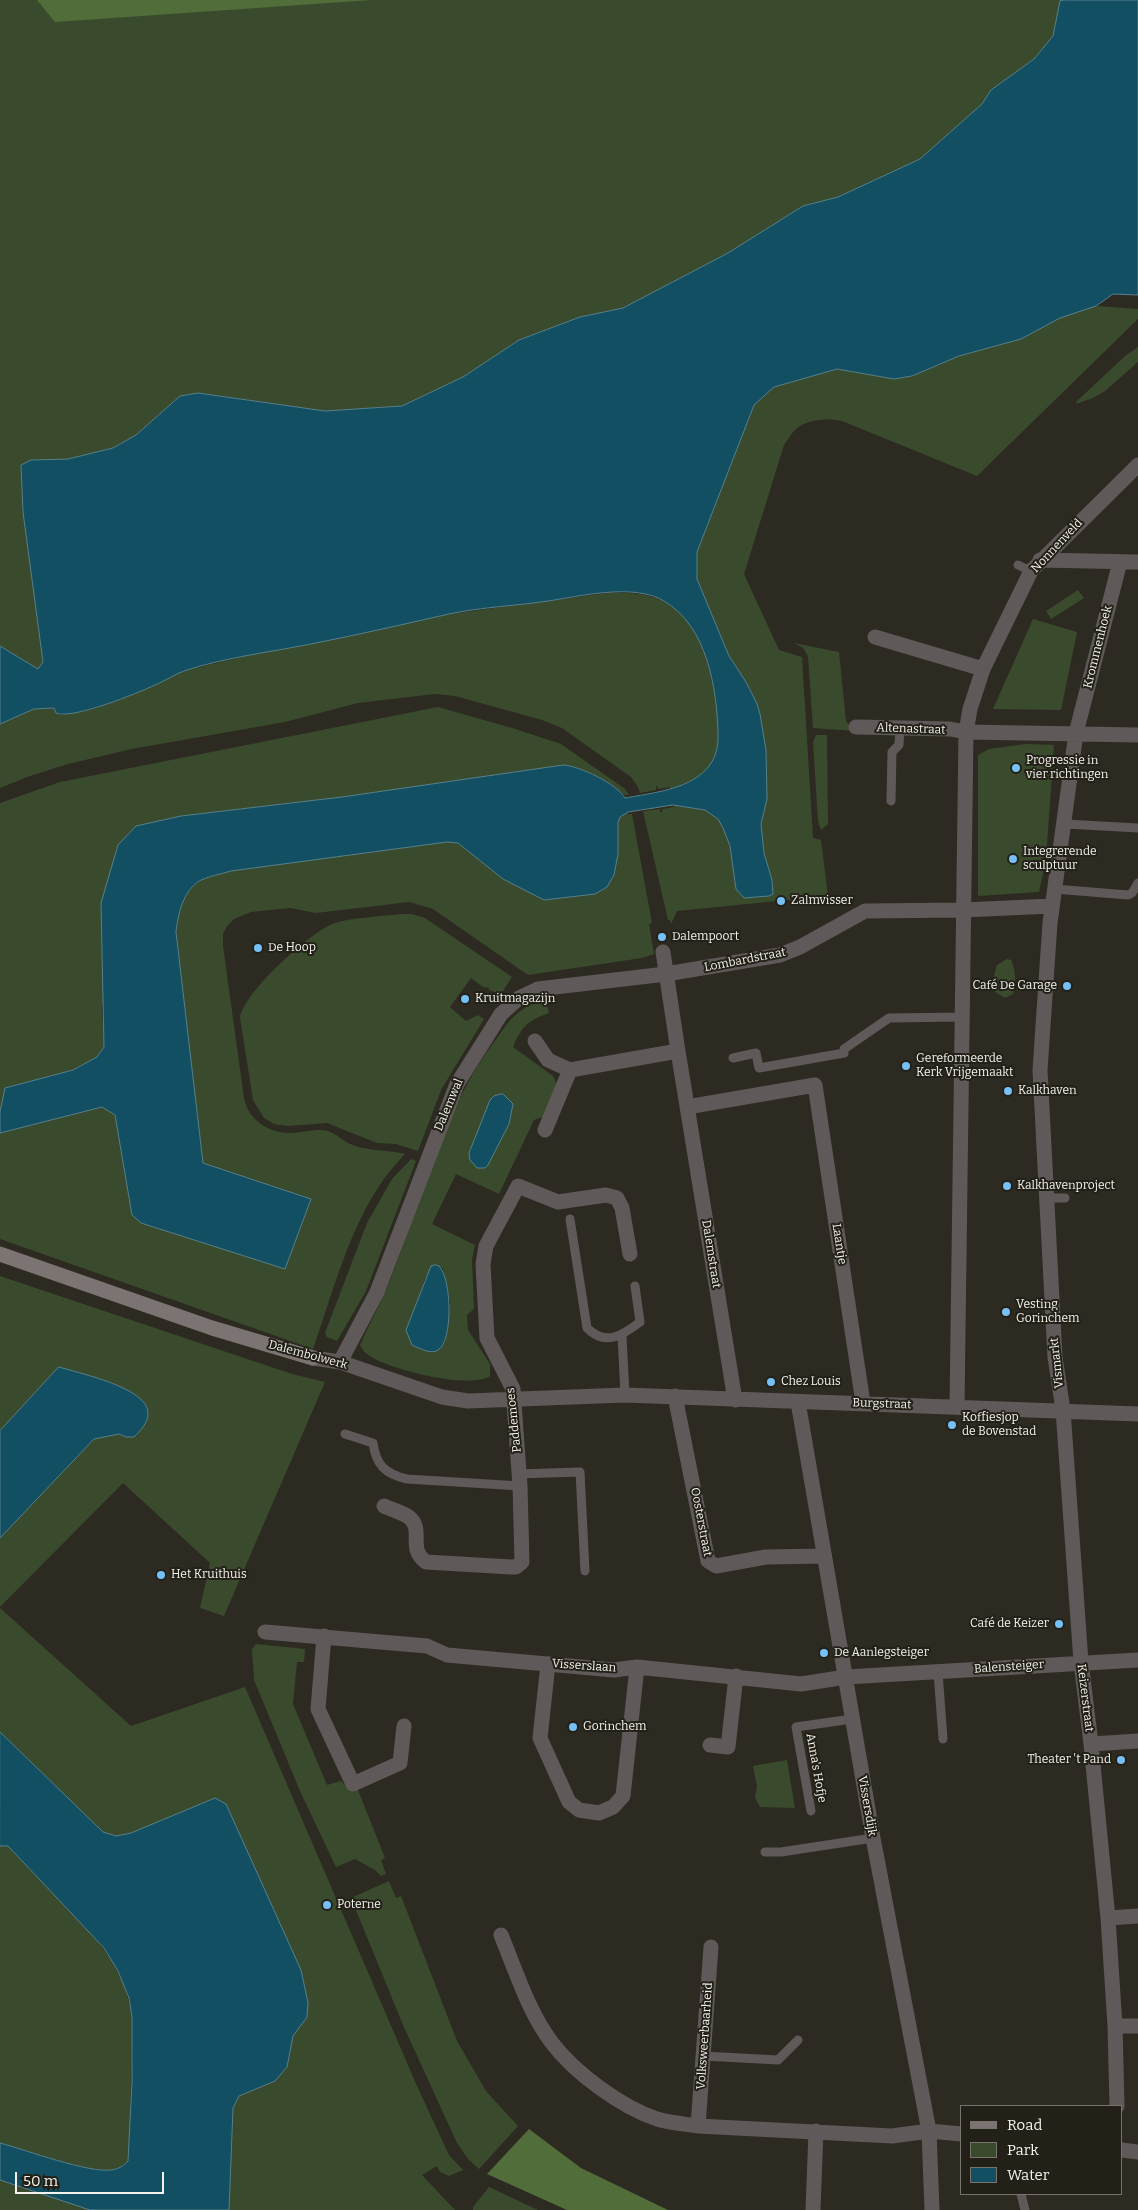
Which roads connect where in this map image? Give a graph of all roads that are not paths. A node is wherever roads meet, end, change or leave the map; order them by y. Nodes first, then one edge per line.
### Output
1 (1138, 465) edge
2 (1120, 562) junction
3 (1138, 562) edge
4 (1030, 565) junction
5 (875, 637) dead end
6 (983, 669) junction
7 (856, 727) dead end
8 (900, 728) junction
9 (966, 732) junction
10 (1076, 733) junction
11 (1138, 735) edge
12 (891, 801) dead end
13 (1065, 824) junction
14 (1138, 828) edge
15 (1138, 883) edge
16 (1055, 889) junction
17 (1052, 906) junction
18 (963, 910) junction
19 (663, 952) dead end
20 (666, 974) junction
21 (963, 1017) junction
22 (534, 1041) dead end
23 (678, 1051) junction
24 (733, 1058) dead end
25 (570, 1070) junction
26 (687, 1107) junction
27 (545, 1130) dead end
28 (1047, 1198) junction
29 (1065, 1198) dead end
30 (570, 1219) dead end
31 (0, 1254) edge
32 (630, 1254) dead end
33 (635, 1286) dead end
34 (622, 1336) junction
35 (340, 1362) junction
36 (625, 1395) junction
37 (675, 1396) junction
38 (514, 1400) junction
39 (735, 1400) junction
40 (798, 1402) junction
41 (864, 1404) junction
42 (957, 1407) junction
43 (1063, 1410) junction
44 (1138, 1414) edge
45 (345, 1434) dead end
46 (519, 1480) junction
47 (384, 1506) dead end
48 (824, 1556) junction
49 (585, 1571) dead end
50 (265, 1632) dead end
51 (324, 1636) junction
52 (1138, 1660) edge
53 (1081, 1662) junction
54 (548, 1664) junction
55 (637, 1667) junction
56 (938, 1672) junction
57 (736, 1676) junction
58 (846, 1677) junction
59 (852, 1719) junction
60 (404, 1726) dead end
61 (943, 1739) dead end
62 (1138, 1741) edge
63 (1091, 1744) junction
64 (710, 1745) dead end
65 (811, 1811) dead end
66 (873, 1838) junction
67 (765, 1852) dead end
68 (1138, 1916) edge
69 (1108, 1918) junction
70 (501, 1935) dead end
71 (711, 1947) dead end
72 (1115, 2026) junction
73 (1138, 2026) edge
74 (798, 2040) dead end
75 (703, 2056) junction
76 (1117, 2105) edge
77 (698, 2126) junction
78 (816, 2131) junction
79 (929, 2131) junction
80 (960, 2134) edge
81 (1123, 2150) edge
82 (1138, 2152) edge
83 (1022, 2195) edge
84 (813, 2210) edge
85 (932, 2210) edge
86 (1025, 2210) edge

1 - 4 street, Nonnenveld
2 - 3 street
2 - 4 street
2 - 10 street, Krommenhoek
4 - 6 street, Nonnenveld
5 - 6 street
6 - 9 street, Nonnenveld
7 - 8 street, Altenastraat
8 - 9 street, Altenastraat
8 - 12 lane
9 - 10 street
9 - 18 street
10 - 11 street
10 - 13 street
13 - 14 lane
13 - 16 street
15 - 16 lane
16 - 17 street
17 - 18 street
17 - 28 street
18 - 20 street, Lombardstraat
18 - 21 street
19 - 20 street, Dalemstraat
20 - 23 street, Dalemstraat
20 - 35 street, Dalemwal
21 - 24 lane
21 - 42 street
22 - 25 street
23 - 25 street
23 - 26 street, Dalemstraat
25 - 27 street
26 - 39 street, Dalemstraat
26 - 41 street, Laantje
28 - 29 lane
28 - 43 street, Vismarkt
30 - 34 lane
31 - 35 street, Dalembolwerk
32 - 38 street, Paddemoes
33 - 34 lane
34 - 36 lane
35 - 38 street, Dalembolwerk
36 - 37 street, Burgstraat
36 - 38 street, Dalembolwerk
37 - 39 street, Burgstraat
37 - 48 street, Oosterstraat
38 - 46 street, Paddemoes
39 - 40 street, Burgstraat
40 - 41 street, Burgstraat
40 - 48 street, Vissersdijk
41 - 42 street, Burgstraat
42 - 43 street, Burgstraat
43 - 44 street, Burgstraat
43 - 53 street, Keizerstraat
45 - 46 lane
46 - 47 street, Paddemoes
46 - 49 lane
48 - 58 street, Vissersdijk
50 - 51 street, Visserslaan
51 - 54 street, Visserslaan
51 - 60 street
52 - 53 street, Balensteiger
53 - 56 street, Balensteiger
53 - 63 street, Keizerstraat
54 - 55 street, Visserslaan
54 - 55 street
55 - 57 street, Visserslaan
56 - 58 street, Balensteiger
56 - 61 lane
57 - 58 street, Visserslaan
57 - 64 street
58 - 59 street, Vissersdijk
59 - 65 lane, Anna's Hofje
59 - 66 street, Vissersdijk
62 - 63 street
63 - 69 street, Keizerstraat
66 - 67 lane
66 - 79 street, Vissersdijk
68 - 69 street
69 - 72 street, Keizerstraat
70 - 77 street
71 - 75 street, Volksweerbaarheid
72 - 73 street
72 - 76 street, Keizerstraat
74 - 75 lane
75 - 77 street, Volksweerbaarheid
77 - 78 street
78 - 79 street
78 - 84 street
79 - 80 street
79 - 85 street, Vissersdijk
81 - 82 street
83 - 86 lane

